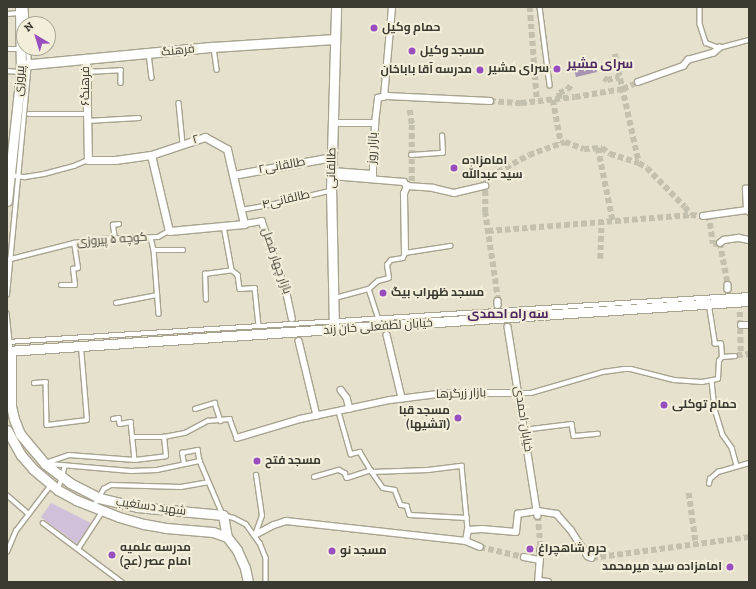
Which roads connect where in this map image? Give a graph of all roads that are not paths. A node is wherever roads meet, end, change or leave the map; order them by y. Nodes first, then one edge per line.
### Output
1 (336, 7) edge
2 (392, 7) edge
3 (540, 7) edge
4 (700, 7) edge
5 (22, 9) edge
6 (7, 14) edge
7 (335, 39) junction
8 (749, 40) edge
9 (213, 47) junction
10 (719, 48) junction
11 (149, 54) junction
12 (25, 56) edge
13 (86, 58) junction
14 (24, 67) junction
15 (217, 70) dead end
16 (7, 71) edge
17 (86, 72) junction
18 (152, 78) dead end
19 (638, 82) tunnel mouth
20 (121, 83) dead end
21 (550, 84) dead end
22 (384, 97) junction
23 (490, 101) tunnel mouth
24 (179, 103) dead end
25 (29, 114) dead end
26 (87, 117) junction
27 (139, 118) dead end
28 (375, 122) junction
29 (333, 123) junction
30 (442, 136) dead end
31 (183, 144) junction
32 (151, 155) junction
33 (411, 155) dead end
34 (332, 157) junction
35 (88, 160) junction
36 (332, 174) junction
37 (233, 175) junction
38 (13, 176) junction
39 (373, 176) junction
40 (410, 186) junction
41 (485, 186) dead end
42 (749, 189) edge
43 (331, 190) junction
44 (7, 201) edge
45 (241, 210) junction
46 (748, 211) edge
47 (703, 216) tunnel mouth
48 (119, 224) dead end
49 (244, 224) junction
50 (224, 226) junction
51 (169, 231) junction
52 (151, 238) junction
53 (115, 240) junction
54 (749, 240) edge
55 (74, 243) junction
56 (720, 243) dead end
57 (450, 246) dead end
58 (154, 250) junction
59 (182, 250) dead end
60 (405, 253) junction
61 (8, 259) edge
62 (232, 270) junction
63 (61, 285) dead end
64 (369, 289) junction
65 (749, 294) edge
66 (7, 295) edge
67 (157, 295) junction
68 (334, 299) junction
69 (206, 300) dead end
70 (749, 301) edge
71 (116, 303) dead end
72 (709, 304) junction
73 (7, 313) edge
74 (159, 314) dead end
75 (292, 318) dead end
76 (741, 325) dead end
77 (749, 325) edge
78 (259, 326) junction
79 (334, 326) junction
80 (383, 327) junction
81 (508, 327) dead end
82 (299, 341) dead end
83 (9, 346) edge
84 (80, 346) junction
85 (735, 356) tunnel mouth
86 (722, 357) junction
87 (712, 381) junction
88 (34, 383) dead end
89 (340, 390) dead end
90 (519, 393) junction
91 (402, 398) junction
92 (9, 407) edge
93 (195, 409) dead end
94 (350, 410) junction
95 (339, 412) junction
96 (317, 416) junction
97 (113, 419) dead end
98 (221, 422) junction
99 (7, 430) edge
100 (523, 430) junction
101 (598, 434) dead end
102 (134, 437) junction
103 (164, 437) junction
104 (237, 438) joint
105 (10, 445) edge
106 (135, 460) junction
107 (200, 461) junction
108 (749, 462) edge
109 (45, 464) junction
110 (184, 464) junction
111 (737, 465) junction
112 (65, 466) junction
113 (372, 471) junction
114 (256, 475) dead end
115 (62, 477) junction
116 (314, 477) dead end
117 (208, 482) junction
118 (709, 484) dead end
119 (55, 487) junction
120 (7, 496) edge
121 (99, 498) junction
122 (98, 509) junction
123 (538, 513) junction
124 (29, 514) junction
125 (223, 515) junction
126 (466, 518) junction
127 (43, 523) dead end
128 (468, 530) junction
129 (255, 535) junction
130 (226, 537) junction
131 (466, 541) junction
132 (480, 547) tunnel mouth
133 (78, 549) junction
134 (541, 549) tunnel mouth
135 (7, 552) edge
136 (524, 557) tunnel mouth
137 (592, 558) dead end
138 (540, 560) junction
139 (122, 582) edge
140 (248, 582) edge
141 (266, 582) edge
142 (548, 582) edge

1 - 7 street, طالقانی
2 - 22 street
3 - 21 lane
4 - 10 lane
5 - 6 lane
7 - 9 street, فرهنگ
7 - 29 street, طالقانی
8 - 10 lane
9 - 11 street, فرهنگ
9 - 15 lane
10 - 19 street
11 - 13 street, فرهنگ
11 - 18 lane
12 - 14 street, پیروزی
13 - 14 street, فرهنگ
13 - 17 street, فرهنگ۶
14 - 16 lane
14 - 38 street, پیروزی
17 - 20 lane
17 - 26 street, فرهنگ۶
22 - 23 street
22 - 28 street, بازار روز
24 - 31 lane
25 - 26 lane
26 - 27 lane
26 - 35 street, فرهنگ۶
28 - 29 street
28 - 39 street, بازار روز
29 - 34 street, طالقانی
30 - 33 lane
31 - 32 street, ۲
31 - 37 street, ۲
32 - 35 street, ۲
32 - 51 street
34 - 36 street, طالقانی
34 - 37 street, طالقانی۲
35 - 38 lane
36 - 39 street, بازار روز
36 - 43 street, طالقانی
37 - 45 street, ۲
38 - 44 street, پیروزی
38 - 61 lane
39 - 40 street, بازار روز
40 - 41 street, بازار روز
40 - 60 street
42 - 46 street
43 - 45 lane, طالقانی۴
43 - 68 street, طالقانی
45 - 49 street, ۲
46 - 47 street
48 - 53 lane
49 - 50 street
49 - 75 street, بازار چهار فصل
50 - 51 street
50 - 62 lane
51 - 52 lane, کوچه ۵ پیروزی
52 - 53 lane, کوچه ۵ پیروزی
52 - 58 lane
53 - 55 lane, کوچه ۵ پیروزی
54 - 56 street
55 - 61 lane, کوچه ۵ پیروزی
55 - 63 lane
57 - 60 lane
58 - 59 lane
58 - 67 lane
60 - 64 lane
61 - 66 lane
62 - 69 lane
62 - 78 lane
64 - 68 lane
64 - 80 lane
65 - 80 lane
67 - 71 lane
67 - 74 lane
68 - 79 street, طالقانی
70 - 72 street, خیابان لطفعلی خان زند
72 - 80 street, خیابان لطفعلی خان زند
72 - 86 lane
73 - 83 lane
76 - 77 street
78 - 79 lane
78 - 83 lane
79 - 80 street, خیابان لطفعلی خان زند
79 - 84 street, خیابان لطفعلی خان زند
80 - 91 street
81 - 90 street, خیابان احمدی
82 - 96 street
83 - 84 street, خیابان لطفعلی خان زند
83 - 92 street, شهید دستغیب
84 - 88 lane
85 - 86 lane
86 - 87 lane
87 - 90 lane
87 - 111 lane
89 - 94 street
90 - 91 street, بازار زرگرها
90 - 100 street, خیابان احمدی
91 - 94 street, بازار زرگرها
92 - 109 street, شهید دستغیب
93 - 98 lane
94 - 95 street, بازار زرگرها
95 - 96 street, بازار زرگرها
95 - 113 lane
96 - 104 street, بازار زرگرها
97 - 102 lane
98 - 103 lane
98 - 104 lane
99 - 105 street, شهید دستغیب
100 - 101 lane
100 - 123 street, خیابان احمدی
102 - 103 lane
102 - 106 lane
103 - 106 lane
105 - 119 street, شهید دستغیب
106 - 109 lane
107 - 110 lane
107 - 110 lane
107 - 117 lane
108 - 111 lane
109 - 112 lane
109 - 115 street, شهید دستغیب
110 - 112 lane
111 - 118 lane
112 - 115 lane
113 - 116 lane
113 - 126 lane
113 - 126 lane
114 - 129 lane
115 - 119 lane
115 - 121 street, شهید دستغیب
117 - 121 lane
117 - 125 lane
119 - 122 street, شهید دستغیب
119 - 124 lane
120 - 124 lane
121 - 122 lane
121 - 125 street, شهید دستغیب
122 - 130 street, شهید دستغیب
122 - 133 lane
123 - 128 street
123 - 137 street
124 - 135 lane
125 - 129 lane
125 - 130 street
126 - 128 lane
127 - 133 lane
128 - 131 street
129 - 131 street
129 - 141 lane
130 - 140 street
131 - 132 street
133 - 139 lane
134 - 138 street
136 - 138 street
138 - 142 street

